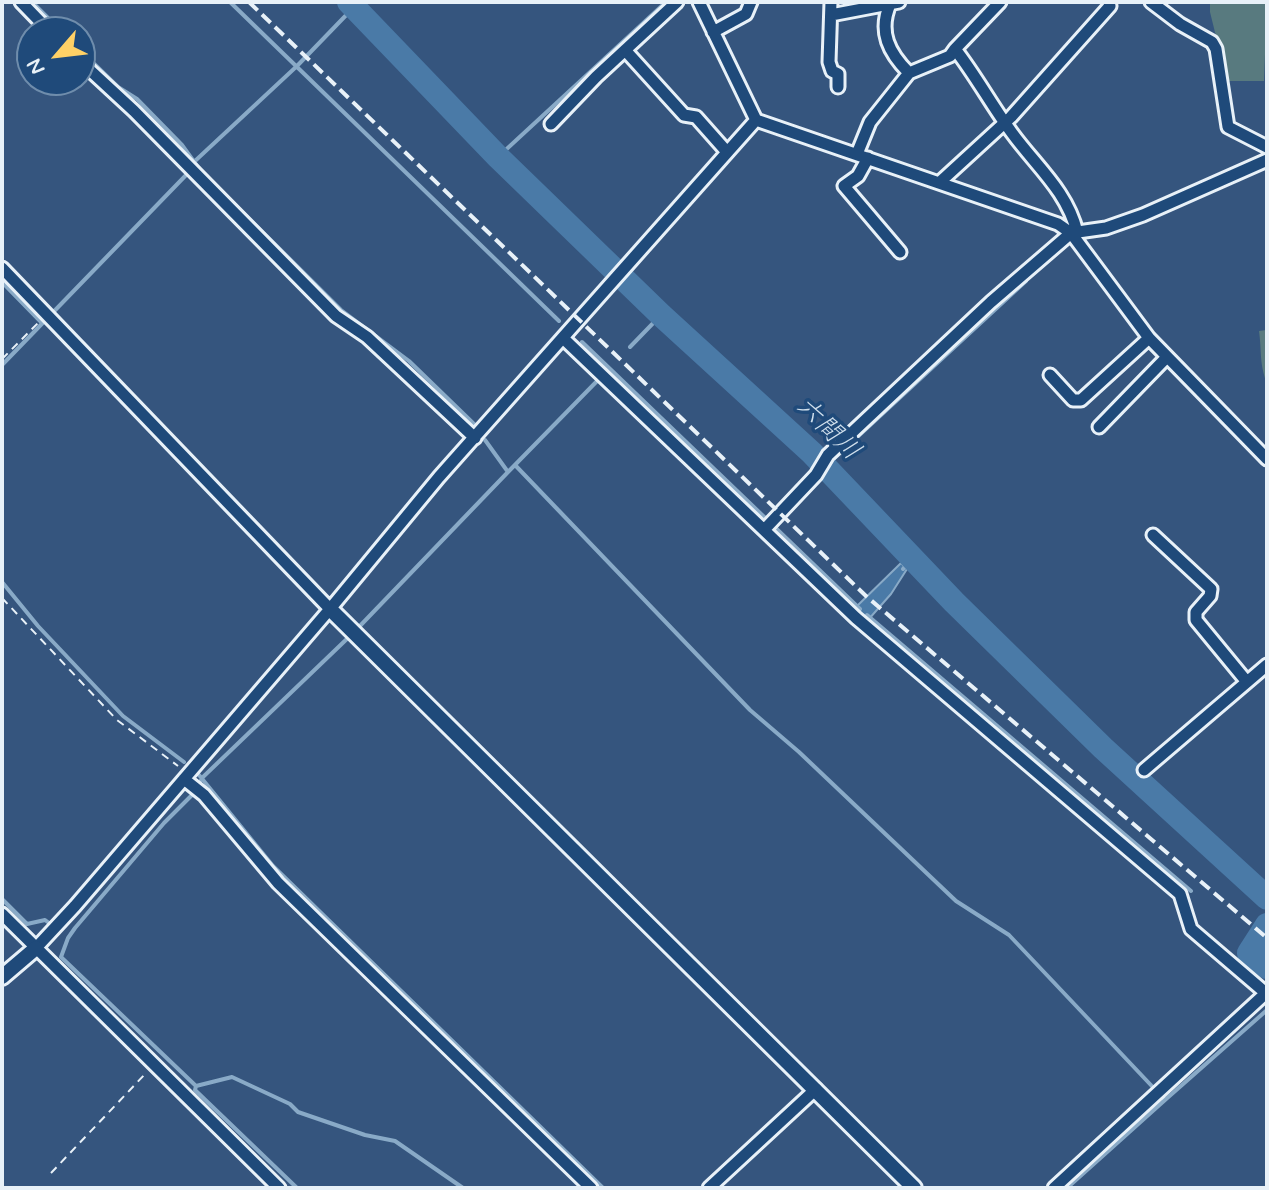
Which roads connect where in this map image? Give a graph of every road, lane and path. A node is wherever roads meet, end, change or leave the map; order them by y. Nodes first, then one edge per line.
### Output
1 (677, 2) edge
2 (699, 2) edge
3 (751, 2) edge
4 (1000, 2) edge
5 (1151, 2) edge
6 (895, 3) edge
7 (1111, 3) edge
8 (831, 8) edge
9 (713, 32) junction
10 (955, 49) junction
11 (625, 50) junction
12 (909, 73) junction
13 (96, 77) edge
14 (838, 87) dead end
15 (756, 120) junction
16 (1005, 123) junction
17 (551, 124) dead end
18 (1267, 147) edge
19 (727, 152) junction
20 (863, 156) junction
21 (1267, 160) edge
22 (940, 182) junction
23 (1074, 232) junction
24 (900, 252) dead end
25 (2, 268) edge
26 (38, 323) dead end
27 (1149, 338) junction
28 (564, 339) junction
29 (1167, 357) junction
30 (2, 359) edge
31 (1050, 375) dead end
32 (1099, 427) dead end
33 (475, 438) junction
34 (1267, 459) edge
35 (768, 525) junction
36 (1153, 535) dead end
37 (2, 598) edge
38 (330, 609) junction
39 (1267, 665) edge
40 (1247, 682) junction
41 (1144, 770) dead end
42 (188, 779) junction
43 (2, 914) edge
44 (36, 948) junction
45 (2, 977) edge
46 (1266, 994) edge
47 (154, 1065) junction
48 (816, 1089) junction
49 (51, 1173) dead end
50 (279, 1188) edge
51 (591, 1188) edge
52 (709, 1188) edge
53 (914, 1188) edge
54 (1054, 1188) edge

1 - 11 street
2 - 9 street
3 - 9 street
4 - 10 street
5 - 18 street
6 - 8 street
6 - 12 street
7 - 16 street
8 - 14 street
9 - 15 street
10 - 12 street
10 - 16 street
11 - 17 street
11 - 19 street
12 - 20 street
13 - 33 street
15 - 19 street
15 - 20 street
16 - 22 street
16 - 23 street
19 - 28 street
20 - 22 street
20 - 24 street
21 - 23 street
22 - 23 street
23 - 27 street
23 - 35 street
25 - 38 street
26 - 30 path
27 - 29 street
27 - 31 street
28 - 33 street
28 - 35 street
29 - 32 street
29 - 34 street
33 - 38 street
35 - 46 street
36 - 40 street
37 - 42 path
38 - 42 street
38 - 48 street
39 - 40 street
40 - 41 street
42 - 44 street
42 - 51 street
43 - 44 street
44 - 45 street
44 - 47 street
46 - 54 street
47 - 49 path
47 - 50 street
48 - 52 street
48 - 53 street

